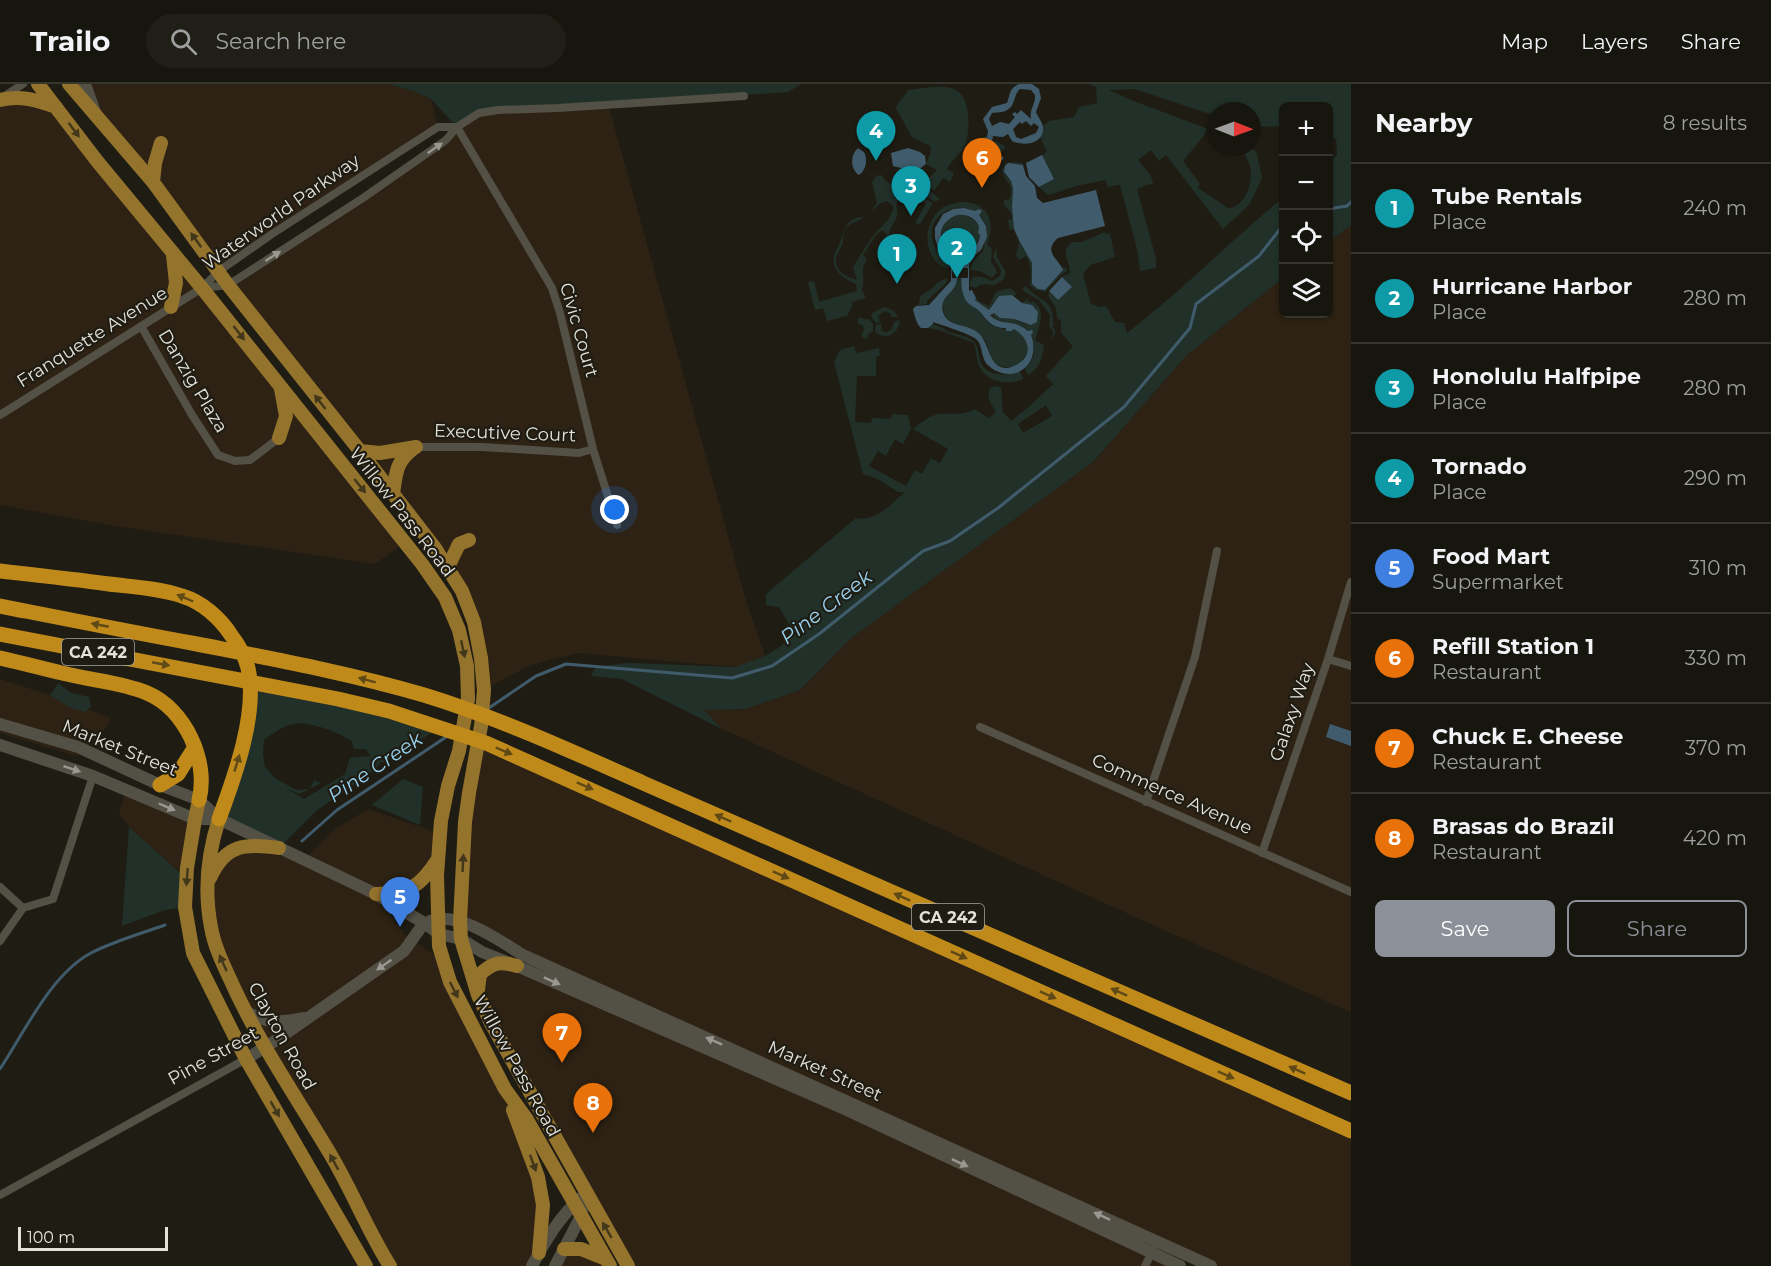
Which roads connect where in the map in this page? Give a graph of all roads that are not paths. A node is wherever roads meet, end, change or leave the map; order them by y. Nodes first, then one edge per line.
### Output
1 (23, 84) edge
2 (38, 84) edge
3 (69, 84) edge
4 (85, 84) edge
5 (744, 96) dead end
6 (0, 100) edge
7 (56, 108) junction
8 (97, 116) junction
9 (457, 127) junction
10 (161, 143) dead end
11 (153, 182) junction
12 (173, 253) junction
13 (219, 271) junction
14 (228, 285) junction
15 (202, 288) junction
16 (171, 307) junction
17 (141, 326) junction
18 (281, 387) junction
19 (1, 412) edge
20 (279, 438) joint
21 (416, 447) junction
22 (593, 449) junction
23 (360, 451) junction
24 (393, 494) junction
25 (617, 525) dead end
26 (469, 540) dead end
27 (1217, 551) dead end
28 (448, 567) junction
29 (0, 571) edge
30 (1351, 582) edge
31 (0, 606) edge
32 (0, 634) edge
33 (0, 658) edge
34 (1328, 659) junction
35 (1351, 666) edge
36 (0, 724) edge
37 (980, 727) dead end
38 (0, 745) edge
39 (195, 747) junction
40 (93, 776) junction
41 (160, 784) junction
42 (199, 800) junction
43 (1146, 802) junction
44 (195, 819) junction
45 (219, 819) junction
46 (279, 848) junction
47 (1262, 853) junction
48 (440, 857) junction
49 (208, 883) junction
50 (0, 888) edge
51 (1351, 892) edge
52 (376, 894) junction
53 (23, 908) junction
54 (438, 918) junction
55 (460, 921) junction
56 (424, 923) junction
57 (439, 934) junction
58 (461, 939) junction
59 (0, 941) edge
60 (518, 966) junction
61 (579, 993) junction
62 (478, 995) junction
63 (624, 1000) junction
64 (245, 1011) junction
65 (311, 1017) junction
66 (666, 1031) junction
67 (265, 1048) junction
68 (246, 1059) junction
69 (505, 1089) junction
70 (1351, 1093) edge
71 (1351, 1131) edge
72 (587, 1194) junction
73 (0, 1195) edge
74 (577, 1210) junction
75 (347, 1231) junction
76 (1156, 1240) junction
77 (564, 1249) junction
78 (539, 1253) junction
79 (1151, 1254) junction
80 (387, 1261) edge
81 (608, 1263) edge
82 (366, 1266) edge
83 (532, 1266) edge
84 (555, 1266) edge
85 (628, 1266) edge
86 (1145, 1266) edge
87 (1180, 1266) edge
88 (1211, 1266) edge

1 - 6 street
2 - 7 main road, Willow Pass Road
3 - 8 main road, Willow Pass Road
4 - 8 main road
5 - 9 street, Waterworld Parkway
6 - 7 main road
7 -> 12 main road, Willow Pass Road
8 - 11 main road, Willow Pass Road
9 - 13 street, Waterworld Parkway
14 -> 9 street, Waterworld Parkway
9 - 22 street, Civic Court
10 - 11 main road
13 -> 11 main road, Willow Pass Road
12 - 15 main road, Willow Pass Road
12 - 16 main road
13 - 14 main road, Willow Pass Road
13 - 15 street, Waterworld Parkway
14 - 15 street, Waterworld Parkway
23 -> 14 main road, Willow Pass Road
15 - 16 street, Franquette Avenue
15 -> 18 main road, Willow Pass Road
16 - 17 street, Franquette Avenue
17 - 19 street, Franquette Avenue
17 - 20 street, Danzig Plaza
18 - 20 main road
18 -> 48 main road, Willow Pass Road
21 - 22 street, Executive Court
21 - 23 main road
21 - 24 main road
22 - 25 street, Civic Court
23 - 24 main road, Willow Pass Road
24 - 28 main road, Willow Pass Road
26 - 28 main road
27 - 43 street
55 -> 28 main road, Willow Pass Road
45 -> 29 highway
30 - 34 street, Galaxy Way
70 -> 31 highway, CA 242
32 -> 71 highway, CA 242
33 - 39 highway
34 - 35 street
34 - 47 street, Galaxy Way
36 - 41 main road, Market Street
37 - 43 street, Commerce Avenue
38 -> 40 main road, Market Street
39 - 41 highway
39 - 42 highway
40 -> 44 main road, Market Street
40 - 53 street
41 - 42 main road, Market Street
42 - 44 main road, Clayton Road
42 - 45 main road, Market Street
43 - 47 street, Commerce Avenue
44 - 45 main road, Market Street
44 -> 68 main road, Clayton Road
45 - 46 main road, Market Street
45 - 49 main road, Clayton Road
46 - 49 main road
46 - 52 main road, Market Street
47 - 51 street, Commerce Avenue
48 - 52 main road
48 - 54 main road, Willow Pass Road
64 -> 49 main road, Clayton Road
50 - 53 street
52 - 56 main road, Market Street
53 - 59 street
54 - 55 main road, Market Street
54 - 56 main road, Market Street
54 - 57 main road, Willow Pass Road
55 - 58 main road, Willow Pass Road
55 - 63 main road, Market Street
56 - 57 main road, Market Street
56 -> 65 main road, Pine Street
57 - 58 main road, Market Street
57 -> 69 main road, Willow Pass Road
58 - 60 main road, Market Street
58 - 62 main road, Willow Pass Road
60 -> 61 main road, Market Street
60 - 62 main road
61 - 63 main road
61 - 66 main road, Market Street
62 - 72 main road, Willow Pass Road
63 - 66 main road
76 -> 63 main road, Market Street
64 - 65 main road
64 - 67 main road, Clayton Road
65 - 67 main road, Pine Street
66 -> 79 main road, Market Street
67 - 68 main road, Pine Street
80 -> 67 main road, Clayton Road
68 - 73 street, Pine Street
68 -> 75 main road, Clayton Road
69 - 74 main road, Willow Pass Road
69 -> 78 main road
72 - 74 main road
85 -> 72 main road, Willow Pass Road
74 - 77 main road
74 - 78 main road
74 - 81 main road, Willow Pass Road
75 - 80 main road, Clayton Road
75 - 82 main road, Clayton Road
76 - 79 street
76 - 88 main road, Market Street
77 - 81 main road
77 - 84 main road
78 - 83 main road
79 - 86 street
79 - 87 main road, Market Street

